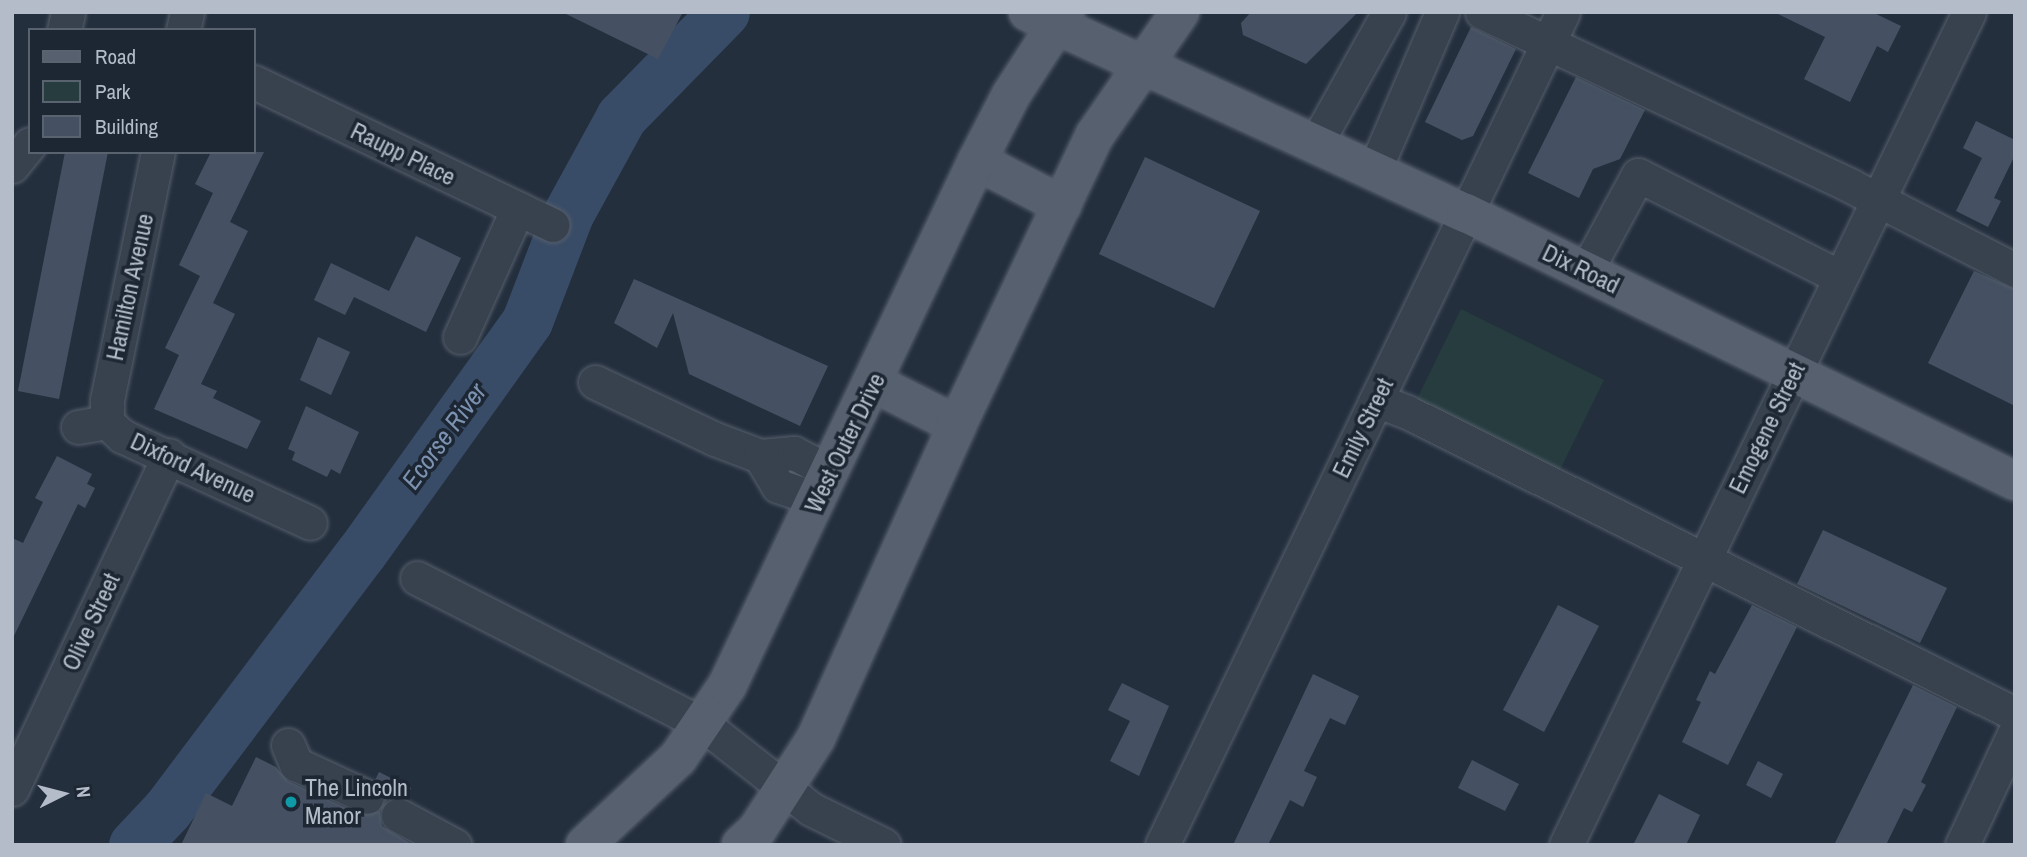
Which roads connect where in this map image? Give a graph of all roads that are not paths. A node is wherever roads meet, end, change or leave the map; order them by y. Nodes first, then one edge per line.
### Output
1 (1180, 12) edge
2 (1389, 12) edge
3 (1442, 12) edge
4 (1482, 12) edge
5 (1563, 12) edge
6 (1969, 12) edge
7 (1050, 17) edge
8 (1548, 43) junction
9 (1142, 66) junction
10 (256, 83) edge
11 (1315, 145) junction
12 (28, 146) edge
13 (158, 154) edge
14 (977, 161) junction
15 (12, 166) edge
16 (1374, 172) junction
17 (1878, 200) junction
18 (1062, 205) junction
19 (518, 208) junction
20 (1466, 213) junction
21 (553, 225) dead end
22 (2015, 270) edge
23 (1586, 271) junction
24 (1840, 276) junction
25 (460, 337) dead end
26 (1794, 372) junction
27 (595, 382) dead end
28 (874, 383) junction
29 (1376, 400) junction
30 (93, 424) joint
31 (957, 425) junction
32 (169, 455) junction
33 (2015, 481) edge
34 (824, 485) junction
35 (310, 523) dead end
36 (1702, 562) junction
37 (417, 578) dead end
38 (2015, 714) edge
39 (704, 724) junction
40 (2015, 732) edge
41 (288, 745) dead end
42 (12, 789) edge
43 (784, 789) junction
44 (356, 792) dead end
45 (398, 815) dead end
46 (454, 845) edge
47 (585, 845) edge
48 (741, 845) edge
49 (884, 845) edge
50 (1162, 845) edge
51 (1566, 845) edge
52 (1962, 845) edge

1 - 9 main road
2 - 11 street
3 - 16 street
4 - 8 street
5 - 8 street, Emily Street
6 - 17 street, Emogene Street
7 - 9 main road, Dix Road
7 - 14 main road, West Outer Drive
8 - 17 street
8 - 20 street, Emily Street
9 - 11 main road, Dix Road
9 - 18 main road
10 - 19 street, Raupp Place
11 - 16 main road, Dix Road
12 - 15 street
13 - 30 street, Hamilton Avenue
14 - 18 main road
14 - 28 main road, West Outer Drive
16 - 20 main road, Dix Road
17 - 22 street
17 - 24 street, Emogene Street
18 - 31 main road
19 - 21 street, Raupp Place
19 - 25 street
20 - 23 main road, Dix Road
20 - 29 street, Emily Street
23 - 24 street
23 - 26 main road, Dix Road
24 - 26 street, Emogene Street
26 - 33 main road, Dix Road
26 - 36 street, Emogene Street
27 - 34 street
28 - 31 main road
28 - 34 main road, West Outer Drive
29 - 36 street
29 - 50 street, Emily Street
30 - 32 street, Dixford Avenue
31 - 43 main road
32 - 35 street, Dixford Avenue
32 - 42 street, Olive Street
34 - 39 main road, West Outer Drive
36 - 38 street
36 - 51 street, Emogene Street
37 - 39 street
39 - 43 street
39 - 47 main road, West Outer Drive
40 - 52 street
41 - 44 street
43 - 48 main road
43 - 49 street
45 - 46 street

